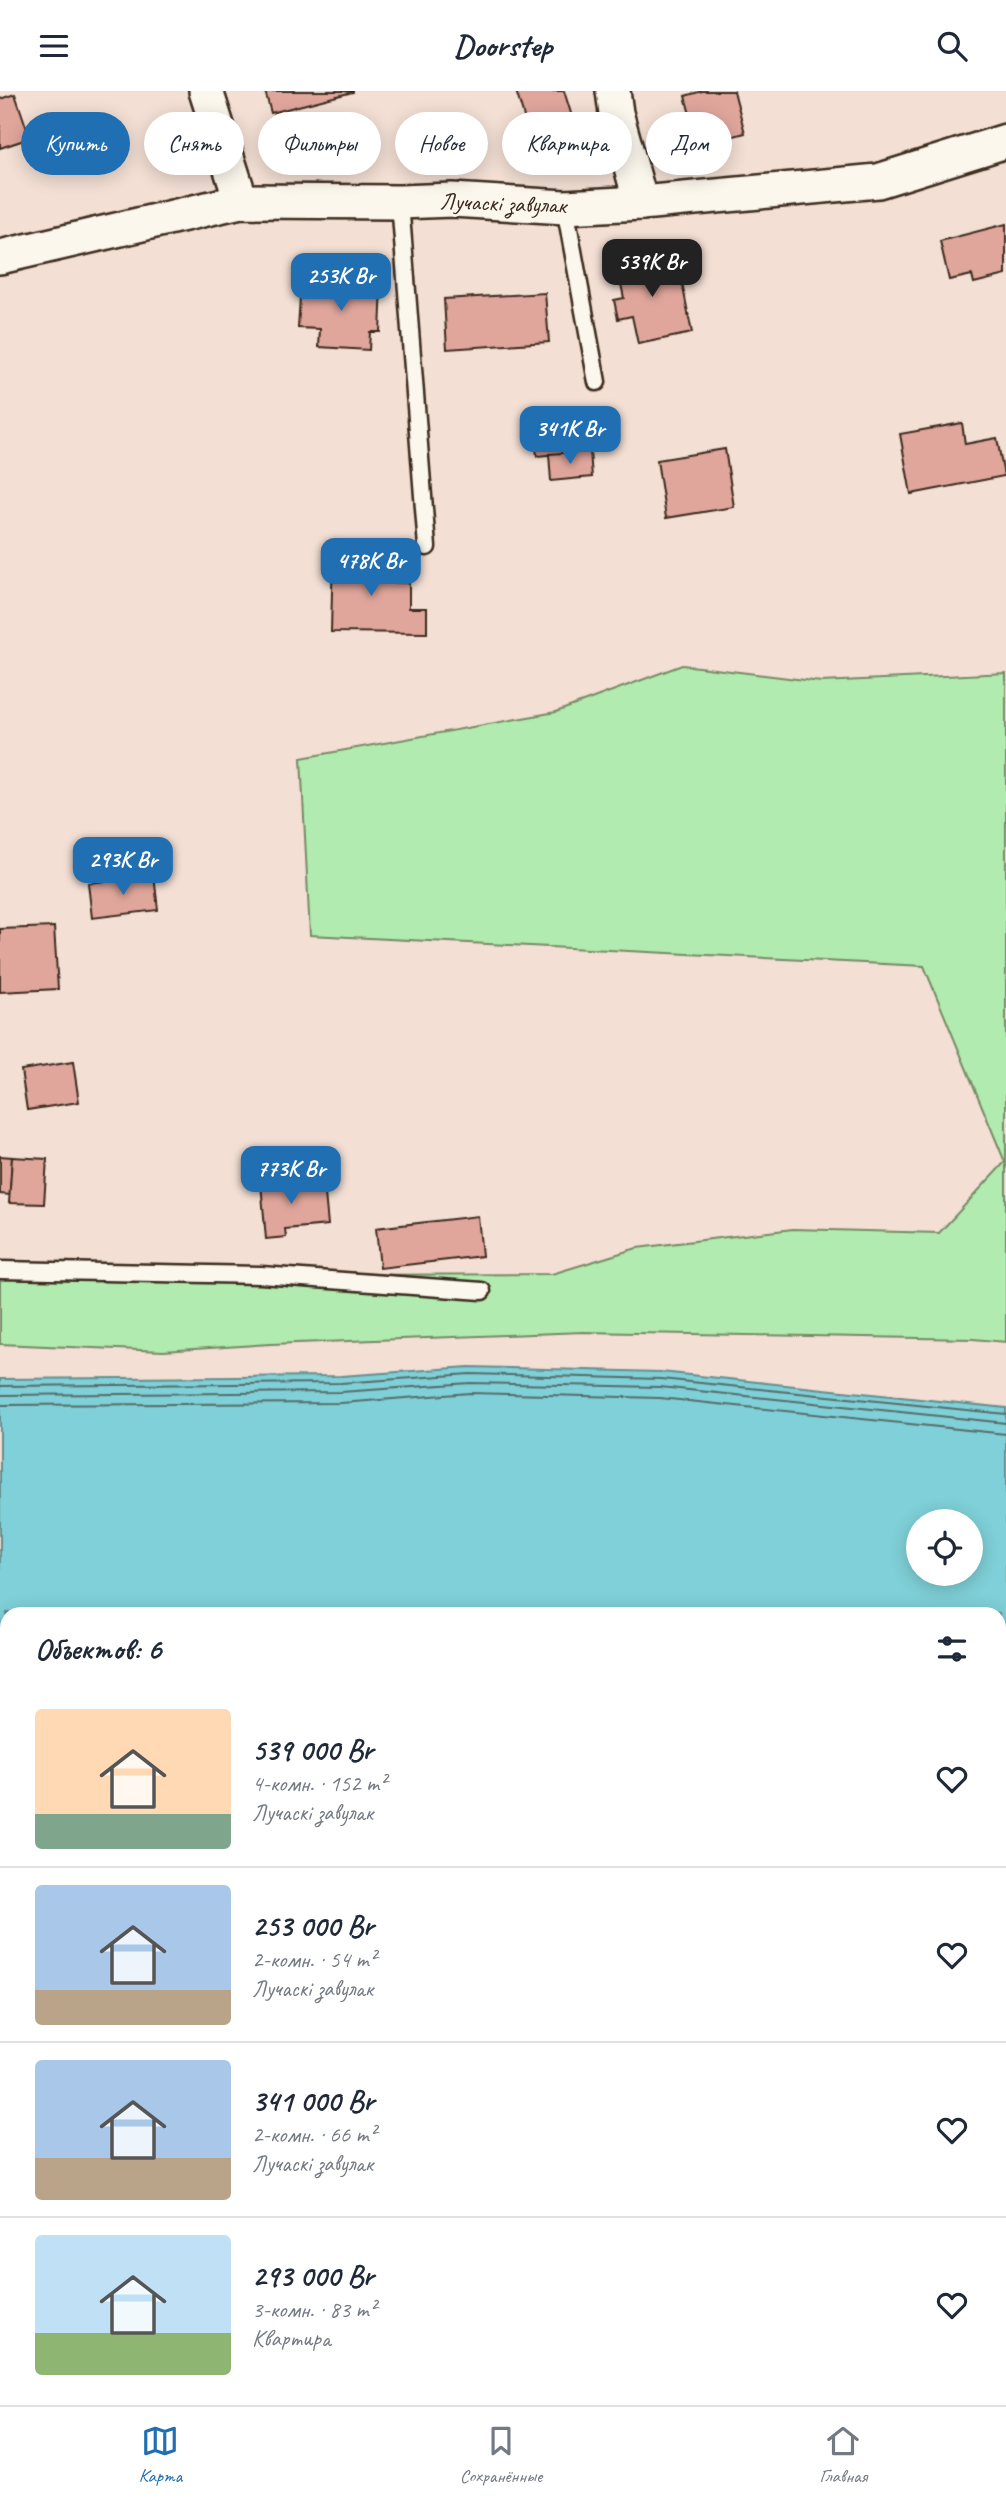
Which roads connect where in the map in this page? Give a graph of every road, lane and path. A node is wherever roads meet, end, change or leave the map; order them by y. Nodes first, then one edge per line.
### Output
1 (206, 91) edge
2 (613, 91) edge
3 (1006, 141) edge
4 (241, 201) junction
5 (400, 202) junction
6 (641, 203) junction
7 (565, 207) junction
8 (0, 257) edge
9 (597, 382) dead end
10 (427, 547) dead end
11 (0, 1270) edge
12 (482, 1291) dead end

1 - 4 street
2 - 6 street
3 - 6 street, Лучаскі завулак
4 - 5 street, Лучаскі завулак
4 - 8 street, Лучаскі завулак
5 - 7 street, Лучаскі завулак
5 - 10 lane
6 - 7 street, Лучаскі завулак
7 - 9 lane
11 - 12 lane

